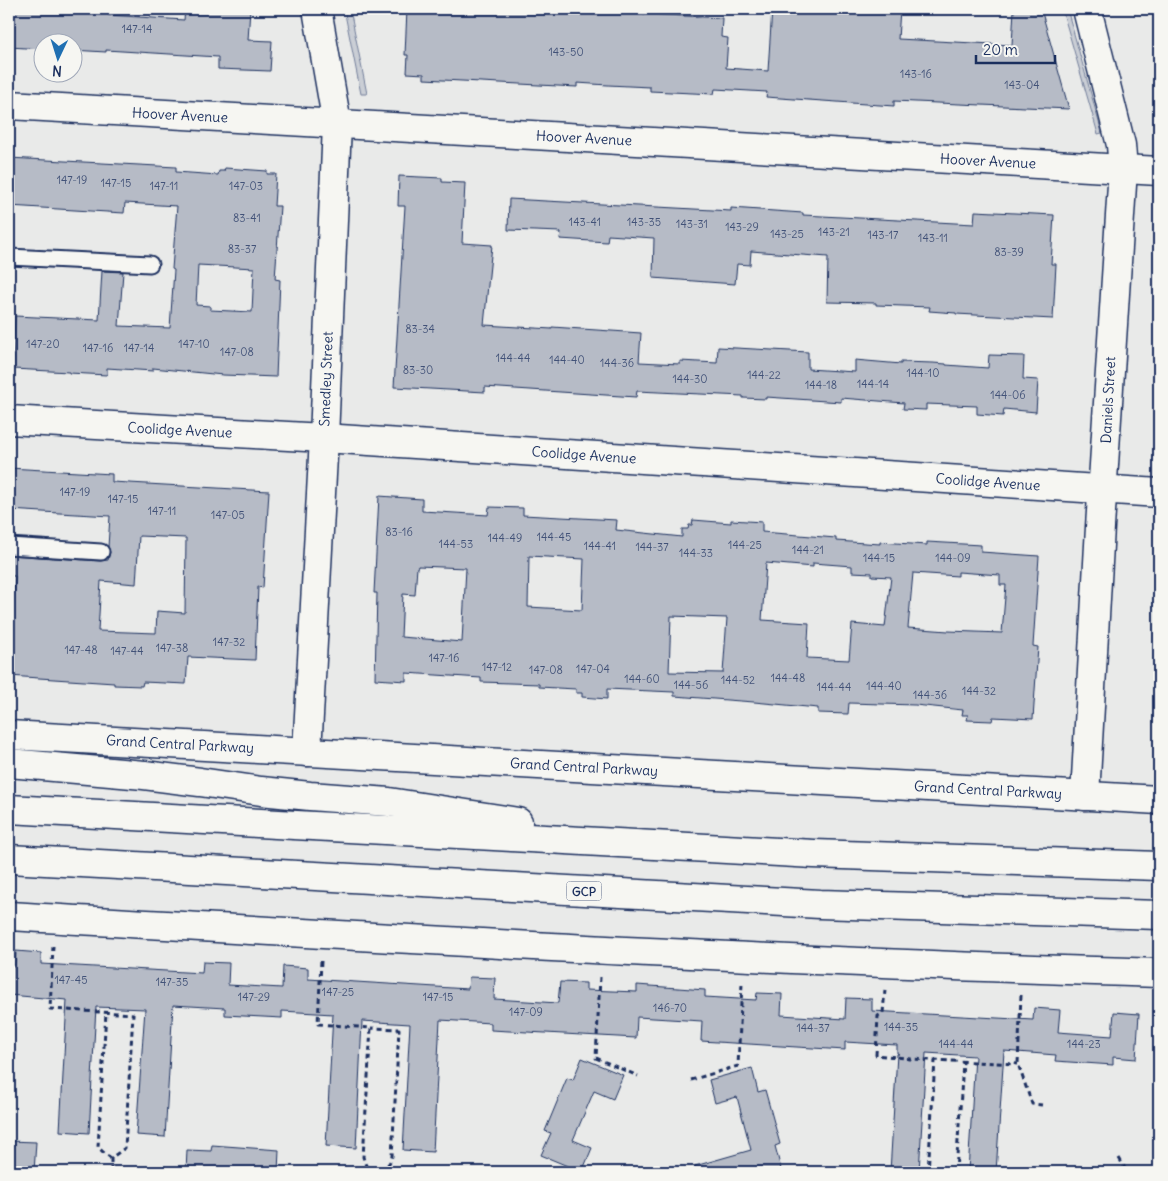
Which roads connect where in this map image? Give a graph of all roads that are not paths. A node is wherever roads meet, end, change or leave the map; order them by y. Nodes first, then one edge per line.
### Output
1 (317, 9) edge
2 (1087, 9) edge
3 (9, 105) edge
4 (337, 124) junction
5 (1123, 169) junction
6 (1159, 171) edge
7 (9, 257) edge
8 (150, 264) dead end
9 (9, 420) edge
10 (324, 438) junction
11 (1102, 489) junction
12 (1159, 493) edge
13 (9, 546) edge
14 (101, 552) dead end
15 (9, 735) edge
16 (308, 752) junction
17 (9, 762) edge
18 (1086, 796) junction
19 (1159, 800) edge
20 (9, 809) edge
21 (673, 846) junction
22 (9, 859) edge
23 (1159, 866) edge
24 (1159, 915) edge
25 (9, 916) edge
26 (1159, 973) edge

1 - 4 main road, Smedley Street
2 - 5 main road, Daniels Street
3 - 4 main road, Hoover Avenue
4 - 5 main road, Hoover Avenue
4 - 10 main road, Smedley Street
5 - 6 main road, Hoover Avenue
5 - 11 main road, Daniels Street
7 - 8 lane
9 - 10 main road, Coolidge Avenue
10 - 11 main road, Coolidge Avenue
10 - 16 main road, Smedley Street
11 - 12 main road, Coolidge Avenue
11 - 18 main road, Daniels Street
13 - 14 lane
15 - 16 main road, Grand Central Parkway
16 - 18 main road, Grand Central Parkway
17 - 21 main road
18 - 19 main road, Grand Central Parkway
20 - 21 main road
21 - 23 main road
22 - 24 main road, GCP
25 - 26 main road

